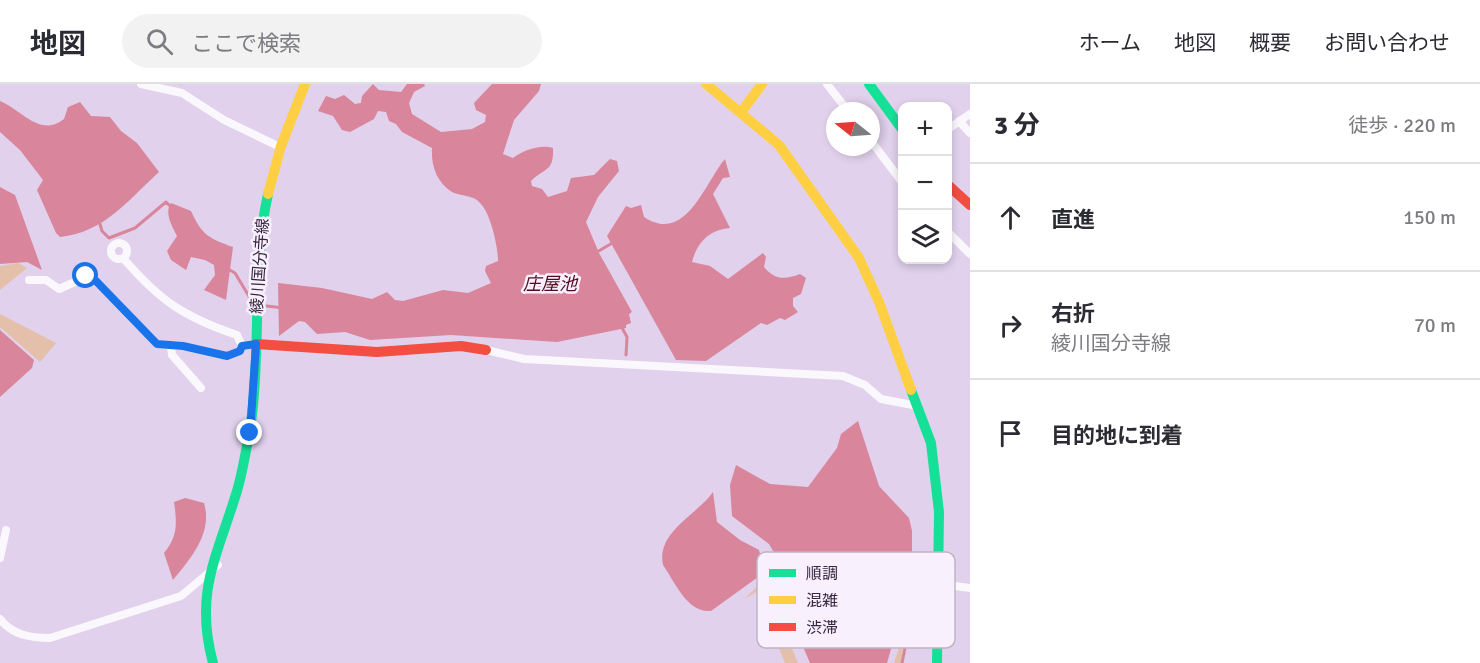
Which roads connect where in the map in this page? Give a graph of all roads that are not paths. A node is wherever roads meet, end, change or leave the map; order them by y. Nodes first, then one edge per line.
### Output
1 (141, 84) edge
2 (304, 84) edge
3 (706, 84) edge
4 (762, 84) edge
5 (827, 84) edge
6 (869, 84) edge
7 (841, 102) edge
8 (742, 111) junction
9 (970, 114) edge
10 (959, 121) junction
11 (898, 122) edge
12 (952, 126) edge
13 (970, 133) edge
14 (280, 147) junction
15 (880, 153) edge
16 (898, 176) edge
17 (952, 189) edge
18 (970, 205) edge
19 (952, 236) edge
20 (970, 254) edge
21 (123, 258) dead end
22 (29, 280) dead end
23 (256, 344) junction
24 (242, 346) junction
25 (171, 347) junction
26 (486, 350) joint
27 (201, 388) dead end
28 (918, 406) junction
29 (6, 530) dead end
30 (939, 552) edge
31 (0, 558) edge
32 (214, 568) junction
33 (955, 586) edge
34 (970, 588) edge
35 (0, 618) edge
36 (938, 648) edge
37 (213, 663) edge
38 (937, 663) edge

1 - 14 street
2 - 14 street, 綾川国分寺線
3 - 8 street
4 - 8 street
5 - 7 street
6 - 11 street
8 - 28 street
9 - 10 street
10 - 12 street
10 - 13 street
14 - 23 street, 綾川国分寺線
15 - 16 street
17 - 18 street
19 - 20 street
21 - 24 street
22 - 25 street
23 - 24 street
23 - 26 street
23 - 32 street, 綾川国分寺線
24 - 25 street
25 - 27 street
26 - 28 street
28 - 30 street
29 - 31 street
32 - 35 street
32 - 37 street, 綾川国分寺線
33 - 34 street
36 - 38 street

